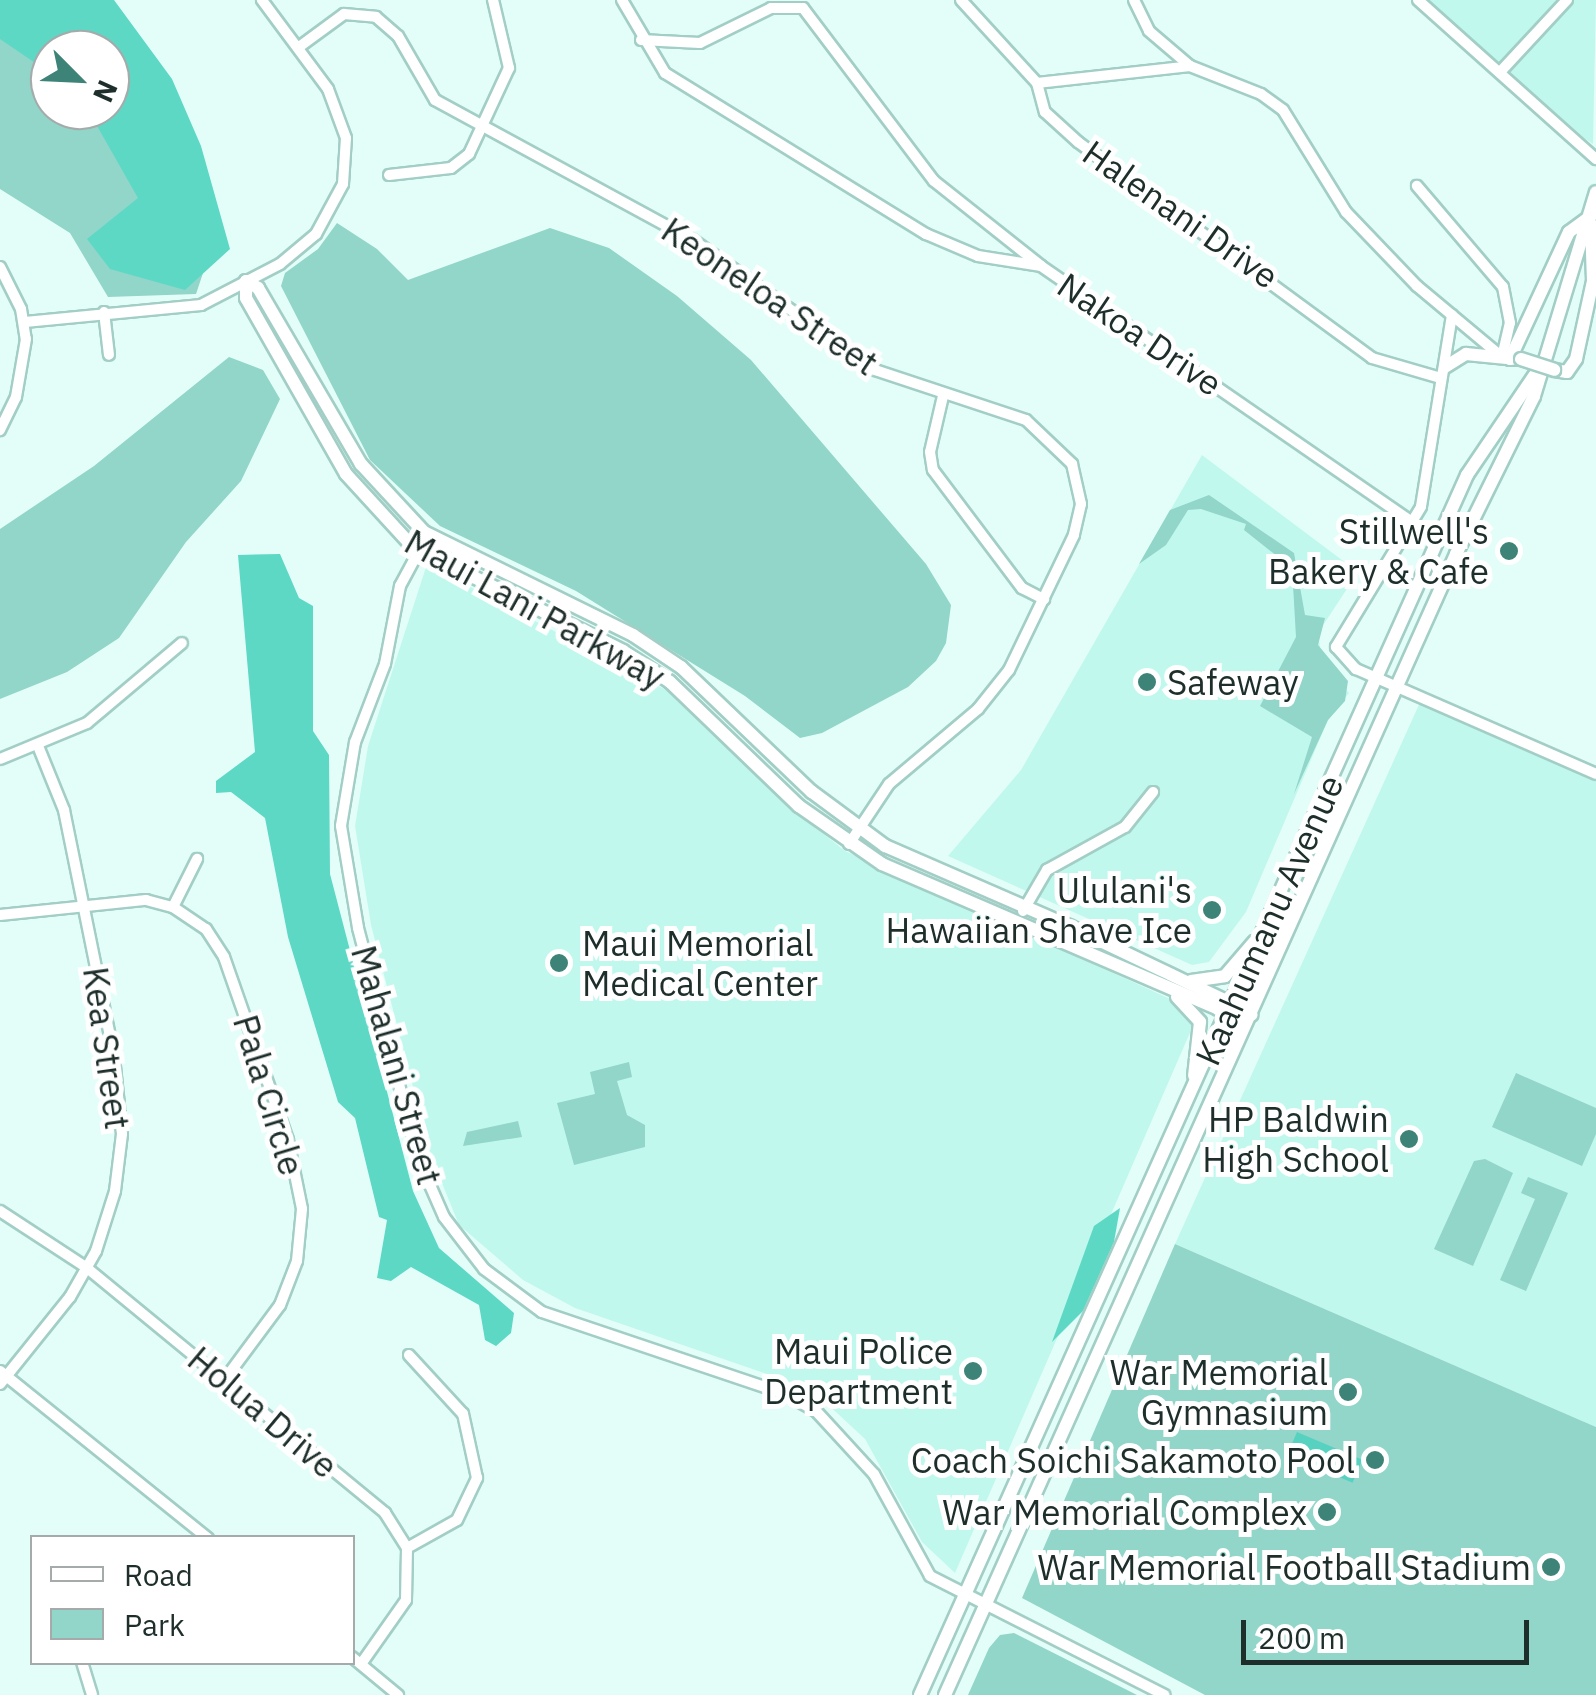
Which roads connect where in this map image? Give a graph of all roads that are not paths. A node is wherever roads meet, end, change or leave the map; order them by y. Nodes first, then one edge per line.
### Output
1 (262, 0) edge
2 (493, 0) edge
3 (622, 0) edge
4 (961, 0) edge
5 (1134, 0) edge
6 (1418, 0) edge
7 (1567, 0) edge
8 (362, 6) edge
9 (641, 40) junction
10 (299, 47) junction
11 (1190, 66) junction
12 (1501, 71) junction
13 (1037, 83) junction
14 (484, 128) junction
15 (1596, 159) edge
16 (389, 174) dead end
17 (1417, 186) dead end
18 (1595, 196) edge
19 (1591, 216) junction
20 (1041, 266) junction
21 (0, 267) edge
22 (246, 282) junction
23 (104, 312) junction
24 (1452, 314) junction
25 (25, 322) junction
26 (109, 355) dead end
27 (1511, 358) junction
28 (1443, 372) junction
29 (1536, 374) junction
30 (943, 396) junction
31 (0, 430) edge
32 (1467, 474) junction
33 (1478, 509) junction
34 (1448, 517) junction
35 (1414, 523) junction
36 (428, 534) junction
37 (418, 550) junction
38 (1044, 599) junction
39 (182, 643) dead end
40 (1377, 678) junction
41 (1397, 687) junction
42 (38, 746) junction
43 (0, 758) edge
44 (1596, 774) edge
45 (1153, 792) dead end
46 (858, 828) junction
47 (850, 844) junction
48 (197, 860) dead end
49 (173, 907) junction
50 (1024, 907) junction
51 (82, 908) junction
52 (0, 915) edge
53 (1018, 922) junction
54 (1268, 924) junction
55 (1184, 980) junction
56 (1163, 986) junction
57 (1230, 1009) junction
58 (1251, 1015) junction
59 (1188, 1101) junction
60 (0, 1211) edge
61 (87, 1268) junction
62 (409, 1355) dead end
63 (2, 1377) edge
64 (226, 1379) junction
65 (204, 1535) edge
66 (407, 1548) junction
67 (966, 1593) junction
68 (986, 1602) junction
69 (357, 1661) edge
70 (83, 1665) edge
71 (92, 1695) edge
72 (398, 1695) edge
73 (920, 1695) edge
74 (945, 1695) edge
75 (1165, 1695) edge

1 - 10 street
2 - 14 street
3 - 9 street, Nakoa Drive
4 - 13 street, Halenani Drive
5 - 11 street
6 - 12 street
7 - 12 street
8 - 10 street
8 - 14 street, Keoneloa Street
9 - 20 street, Nakoa Drive
9 - 20 street
10 - 22 street
11 - 13 street
11 - 24 street
12 - 15 street
13 - 28 street, Halenani Drive
14 - 16 street
14 - 30 street, Keoneloa Street
17 - 27 street
18 - 19 main road, Kaahumanu Avenue
19 - 27 main road
19 - 27 main road, bridge
19 - 29 main road, Kaahumanu Avenue
20 - 35 street, Nakoa Drive
21 - 25 street
22 - 23 street
22 - 36 main road, Maui Lani Parkway
22 - 37 main road, Maui Lani Parkway
23 - 25 street
23 - 26 street
24 - 27 street
24 - 28 street
25 - 31 street
27 - 28 main road
28 - 35 street
29 - 32 main road, Kaahumanu Avenue
29 - 33 main road, Kaahumanu Avenue
30 - 38 street
30 - 38 street, Keoneloa Street
32 - 33 main road
32 - 34 main road, Kaahumanu Avenue
33 - 34 main road
33 - 41 main road, Kaahumanu Avenue
34 - 40 main road, Kaahumanu Avenue
35 - 40 street
36 - 37 street, Mahalani Street
36 - 46 main road, Maui Lani Parkway
37 - 47 main road, Maui Lani Parkway
37 - 67 street, Mahalani Street
38 - 46 street, Keoneloa Street
39 - 42 street
40 - 41 street
40 - 54 main road, Kaahumanu Avenue
41 - 44 street
41 - 58 main road, Kaahumanu Avenue
42 - 43 street
42 - 51 street, Kea Street
45 - 50 street
46 - 47 street, Keoneloa Street
46 - 50 main road, Maui Lani Parkway
47 - 53 main road, Maui Lani Parkway
48 - 49 street
49 - 51 street
49 - 64 street, Pala Circle
50 - 53 street
50 - 55 main road, Maui Lani Parkway
51 - 52 street
51 - 61 street, Kea Street
53 - 56 main road, Maui Lani Parkway
54 - 55 main road
54 - 57 main road, Kaahumanu Avenue
55 - 57 main road, Maui Lani Parkway
56 - 57 main road, Maui Lani Parkway
56 - 59 main road
57 - 58 main road, Maui Lani Parkway
57 - 59 main road, Kaahumanu Avenue
58 - 68 main road, Kaahumanu Avenue
59 - 67 main road, Kaahumanu Avenue
60 - 61 street, Holua Drive
61 - 63 street, Kea Street
61 - 64 street, Holua Drive
62 - 66 street
63 - 65 street
64 - 66 street, Holua Drive
66 - 69 street
67 - 68 street, Mahalani Street
67 - 73 main road, Kaahumanu Avenue
68 - 74 main road, Kaahumanu Avenue
68 - 75 street, Mahalani Street
69 - 72 street
70 - 71 street

